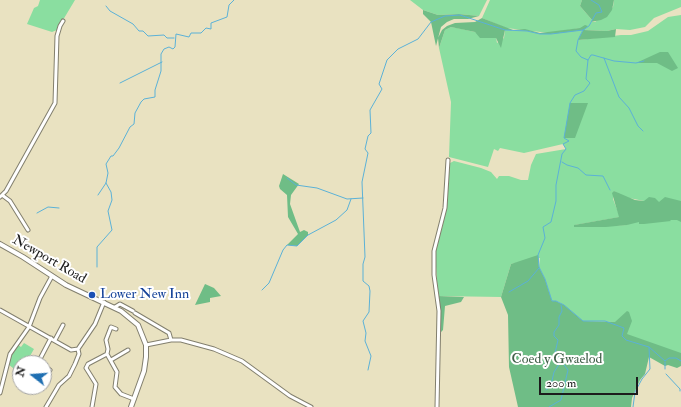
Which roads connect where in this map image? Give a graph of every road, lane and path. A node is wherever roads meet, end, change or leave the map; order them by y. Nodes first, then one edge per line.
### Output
1 (63, 21) dead end
2 (448, 160) dead end
3 (1, 196) edge
4 (28, 230) dead end
5 (0, 244) edge
6 (52, 276) junction
7 (104, 302) junction
8 (114, 307) junction
9 (0, 310) edge
10 (63, 325) dead end
11 (29, 327) junction
12 (116, 329) dead end
13 (51, 338) junction
14 (55, 340) junction
15 (171, 340) junction
16 (146, 345) junction
17 (78, 350) junction
18 (128, 350) dead end
19 (107, 354) junction
20 (42, 355) edge
21 (111, 360) junction
22 (0, 394) edge
23 (134, 399) junction
24 (46, 407) edge
25 (92, 407) edge
26 (131, 407) edge
27 (311, 407) edge
28 (437, 407) edge

1 - 3 street
2 - 28 street
3 - 4 street
5 - 6 street, Newport Road
6 - 7 street, Newport Road
6 - 11 street
7 - 8 street, Newport Road
7 - 17 street
8 - 15 street
8 - 16 street, Newport Road
9 - 11 street
10 - 14 street
11 - 13 street
11 - 22 street
12 - 19 street
13 - 14 street
13 - 20 street
14 - 17 street
15 - 16 street
15 - 27 street
16 - 23 street
17 - 24 street
18 - 21 street
19 - 21 street
19 - 25 street
21 - 23 street
23 - 26 street

